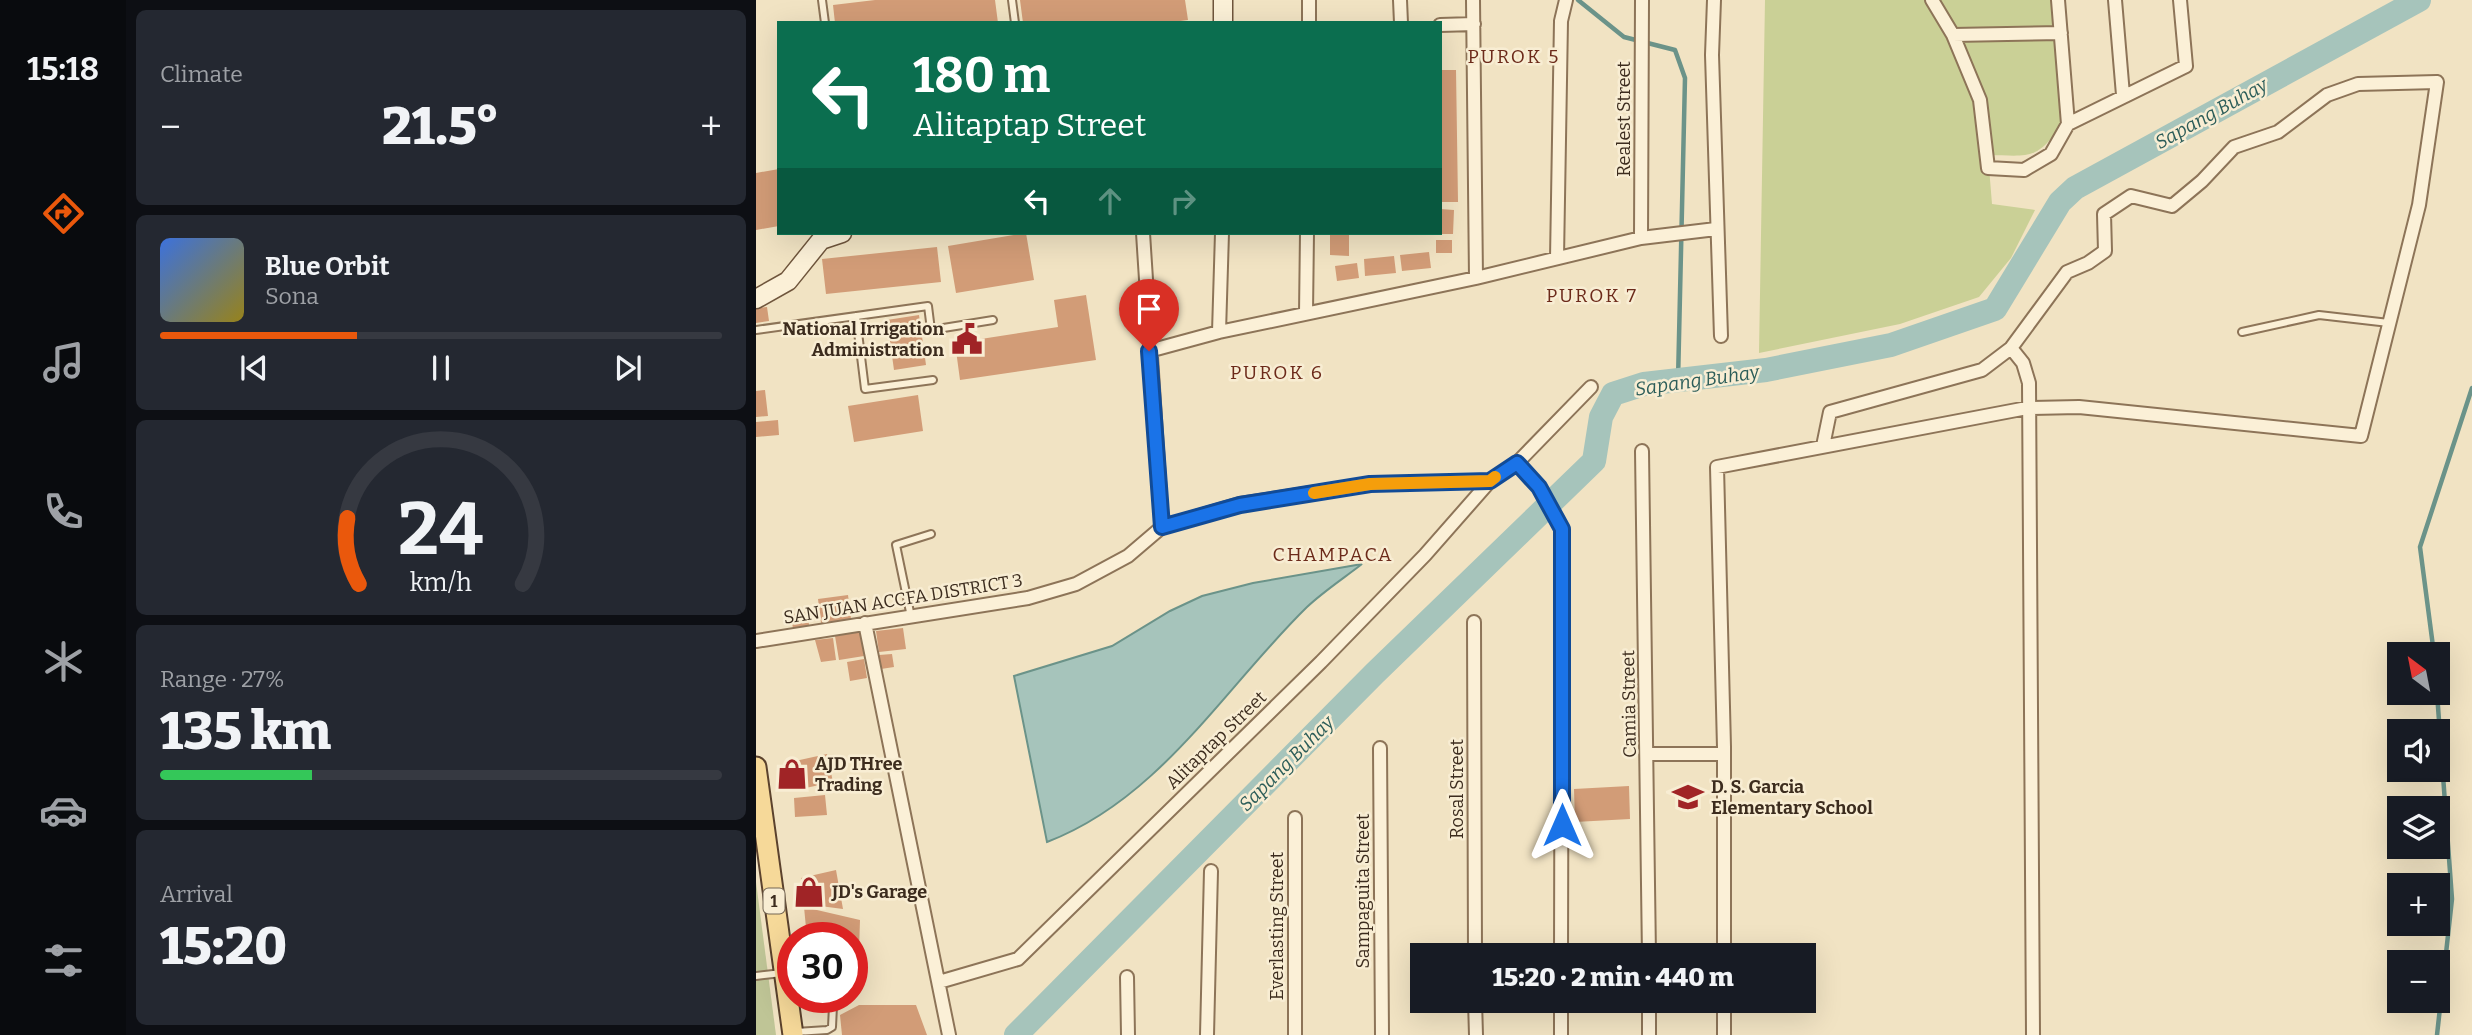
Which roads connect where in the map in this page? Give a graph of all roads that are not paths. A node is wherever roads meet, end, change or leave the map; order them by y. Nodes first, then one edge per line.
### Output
1 (822, 0) edge
2 (1012, 0) edge
3 (1223, 0) edge
4 (1309, 0) edge
5 (1400, 0) edge
6 (1473, 0) edge
7 (1566, 0) edge
8 (1642, 0) edge
9 (1714, 0) edge
10 (1932, 0) edge
11 (2058, 0) edge
12 (2115, 0) edge
13 (2180, 0) edge
14 (825, 21) edge
15 (1015, 21) edge
16 (1223, 21) edge
17 (1309, 21) edge
18 (1401, 21) edge
19 (1474, 24) junction
20 (1442, 25) edge
21 (2061, 33) junction
22 (1953, 35) junction
23 (2123, 95) junction
24 (2068, 124) junction
25 (1716, 229) junction
26 (836, 235) edge
27 (1143, 235) edge
28 (1222, 235) edge
29 (1307, 235) edge
30 (1641, 239) junction
31 (1557, 258) junction
32 (1476, 278) junction
33 (756, 299) edge
34 (1307, 313) junction
35 (856, 316) junction
36 (993, 320) dead end
37 (2389, 323) junction
38 (756, 330) edge
39 (1219, 332) junction
40 (2242, 332) dead end
41 (1721, 336) dead end
42 (2011, 348) junction
43 (1149, 351) junction
44 (933, 380) dead end
45 (1591, 387) dead end
46 (2027, 408) junction
47 (1823, 446) junction
48 (1642, 451) dead end
49 (1517, 463) junction
50 (1490, 481) junction
51 (1162, 527) junction
52 (931, 534) dead end
53 (911, 617) junction
54 (1474, 622) dead end
55 (865, 623) junction
56 (756, 640) edge
57 (1380, 748) dead end
58 (1648, 754) junction
59 (1724, 754) junction
60 (756, 767) edge
61 (758, 791) edge
62 (1295, 818) dead end
63 (1211, 871) dead end
64 (777, 924) edge
65 (1475, 943) edge
66 (1561, 943) edge
67 (1649, 943) edge
68 (1724, 943) edge
69 (777, 974) edge
70 (756, 976) edge
71 (1127, 977) dead end
72 (939, 982) junction
73 (791, 1013) edge
74 (832, 1013) edge
75 (1475, 1013) edge
76 (1561, 1013) edge
77 (1649, 1013) edge
78 (1724, 1013) edge
79 (832, 1027) junction
80 (793, 1034) edge
81 (833, 1035) edge
82 (949, 1035) edge
83 (1128, 1035) edge
84 (1207, 1035) edge
85 (1295, 1035) edge
86 (1382, 1035) edge
87 (1476, 1035) edge
88 (1561, 1035) edge
89 (1649, 1035) edge
90 (1724, 1035) edge
91 (2033, 1035) edge

1 - 14 lane
2 - 15 lane
3 - 16 street
4 - 17 street
5 - 18 street
6 - 19 street
7 - 31 street
8 - 30 street, Realest Street
9 - 25 street
10 - 22 street
11 - 21 street
12 - 23 street
13 - 23 street
19 - 20 street
19 - 32 street
21 - 22 street
21 - 24 street
22 - 24 street
23 - 24 street
25 - 30 street
25 - 41 street
26 - 33 street
27 - 43 street
28 - 39 street
29 - 34 street
30 - 31 street
31 - 32 street
32 - 34 street
34 - 39 street
35 - 36 lane
35 - 38 lane
35 - 44 lane
37 - 40 lane
37 - 42 street
37 - 46 street
39 - 43 street
42 - 46 street
42 - 47 street
43 - 51 street
45 - 49 street, Alitaptap Street
46 - 47 street
46 - 91 street
47 - 59 street
48 - 58 street, Camia Street
49 - 50 street, Alitaptap Street
49 - 66 street
50 - 51 street
50 - 72 street, Alitaptap Street
51 - 53 street, SAN JUAN ACCFA DISTRICT 3
52 - 53 lane
53 - 55 street, SAN JUAN ACCFA DISTRICT 3
54 - 65 street, Rosal Street
55 - 56 street, SAN JUAN ACCFA DISTRICT 3
55 - 72 street
57 - 86 street, Sampaguita Street
58 - 59 street
58 - 67 street, Camia Street
59 - 68 street
60 - 61 main road, 1
61 - 64 main road, 1
62 - 85 street, Everlasting Street
63 - 84 street
69 - 70 lane
71 - 83 street
72 - 82 street
73 - 80 main road, 1
74 - 79 lane
75 - 87 street
76 - 88 street
77 - 89 street
78 - 90 street
79 - 80 lane
79 - 81 lane

